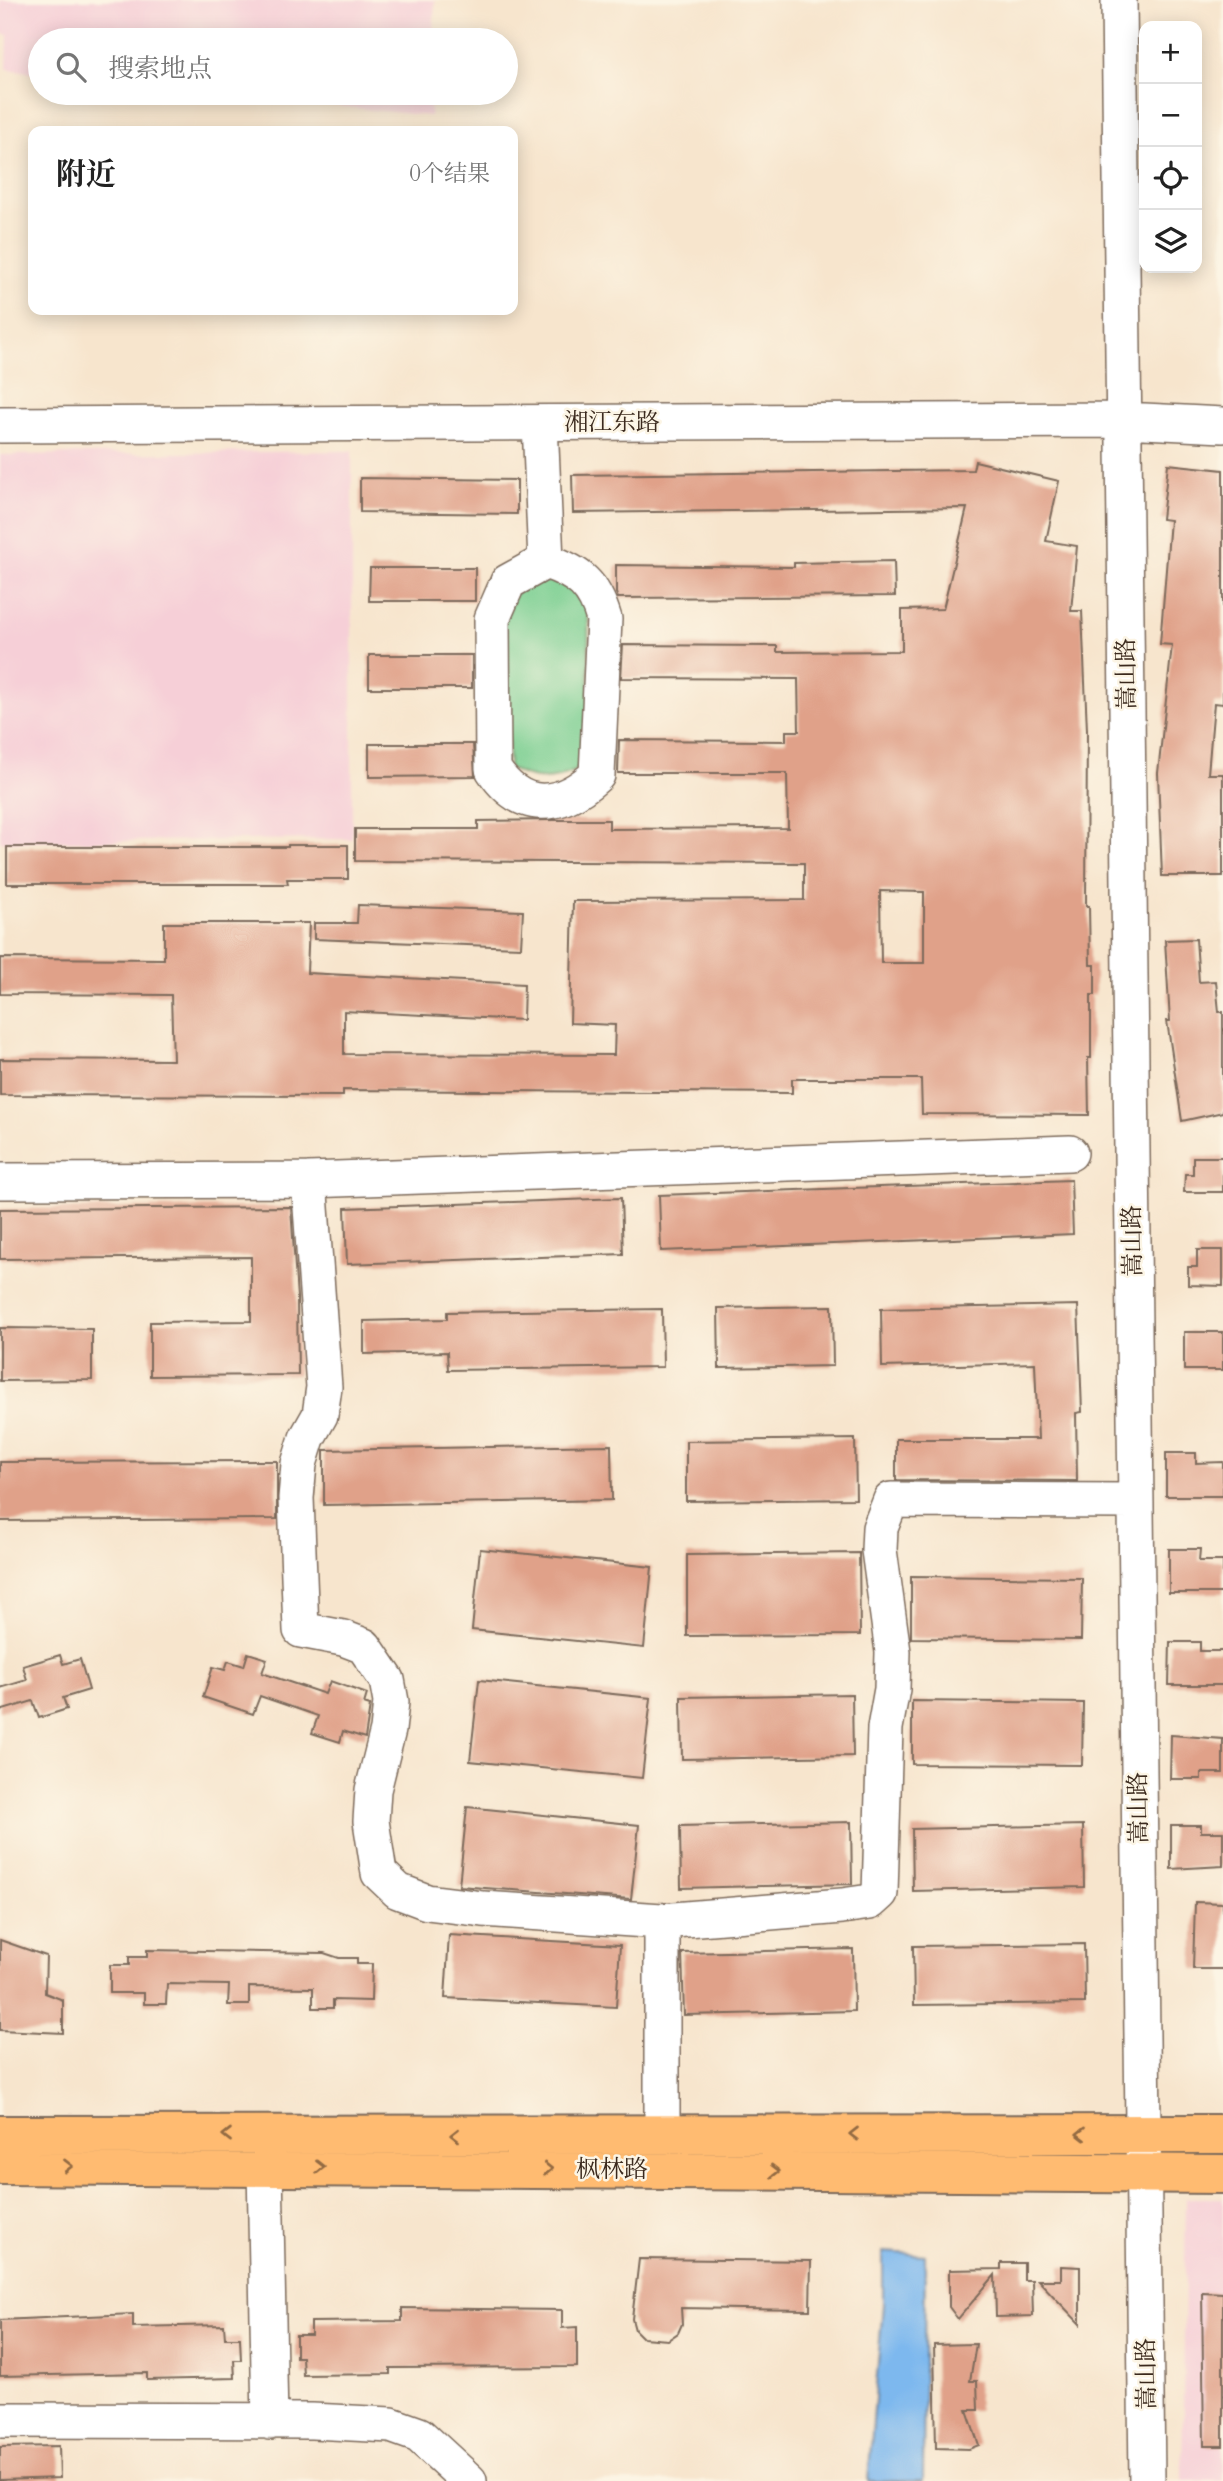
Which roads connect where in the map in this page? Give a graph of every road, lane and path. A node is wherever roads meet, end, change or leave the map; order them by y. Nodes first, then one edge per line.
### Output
1 (1119, 0) edge
2 (1124, 420) junction
3 (540, 423) junction
4 (0, 425) edge
5 (1223, 425) edge
6 (546, 561) junction
7 (1070, 1153) dead end
8 (309, 1180) junction
9 (0, 1181) edge
10 (1135, 1501) junction
11 (663, 1921) junction
12 (1141, 2133) junction
13 (662, 2134) junction
14 (1223, 2134) edge
15 (0, 2135) edge
16 (0, 2165) edge
17 (265, 2167) junction
18 (1143, 2173) junction
19 (1223, 2174) edge
20 (0, 2420) edge
21 (270, 2421) junction
22 (469, 2481) edge
23 (1147, 2481) edge

1 - 2 street, 嵩山路
2 - 3 street, 湘江东路
2 - 5 street, 湘江东路
2 - 10 street, 嵩山路
3 - 4 street, 湘江东路
3 - 6 street
6 - 6 street
7 - 8 street
8 - 9 street
8 - 11 street
10 - 11 street
10 - 12 street, 嵩山路
11 - 13 street
12 -> 13 main road, 枫林路
12 - 14 main road, 枫林路
12 - 18 street, 嵩山路
13 -> 15 main road, 枫林路
16 -> 17 main road, 枫林路
17 -> 18 main road, 枫林路
17 - 21 street
18 - 19 main road, 枫林路
18 - 23 street, 嵩山路
20 - 21 street
21 - 22 street

